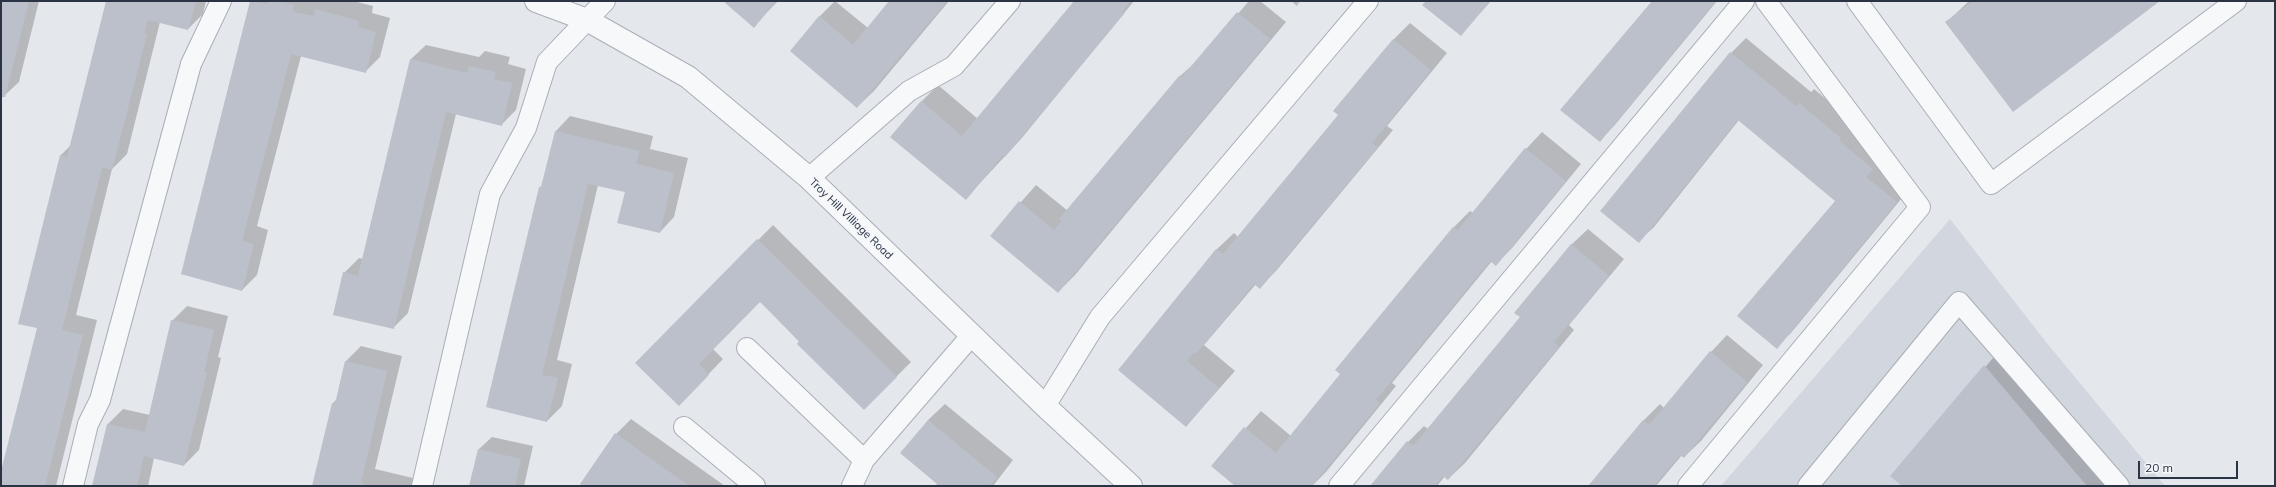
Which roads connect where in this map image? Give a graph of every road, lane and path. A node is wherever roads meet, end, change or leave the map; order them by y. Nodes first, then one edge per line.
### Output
1 (221, 1) edge
2 (536, 1) edge
3 (605, 1) edge
4 (1010, 1) edge
5 (1368, 1) edge
6 (1744, 1) edge
7 (1766, 1) edge
8 (1857, 1) edge
9 (2236, 1) edge
10 (587, 20) junction
11 (809, 178) junction
12 (971, 336) junction
13 (747, 348) dead end
14 (1045, 406) junction
15 (684, 427) dead end
16 (864, 460) junction
17 (73, 486) edge
18 (422, 486) edge
19 (755, 486) edge
20 (852, 486) edge
21 (1131, 486) edge
22 (1340, 486) edge
23 (1688, 486) edge
24 (1808, 486) edge
25 (2119, 486) edge

1 - 17 lane
2 - 10 street, Troy Hill Villiage Road
3 - 10 lane
4 - 11 lane
5 - 14 lane
6 - 22 lane
7 - 23 lane
8 - 9 lane
10 - 11 street, Troy Hill Villiage Road
10 - 18 lane
11 - 12 street, Troy Hill Villiage Road
12 - 14 street, Troy Hill Villiage Road
12 - 16 lane
13 - 16 lane
14 - 21 street, Troy Hill Villiage Road
15 - 19 lane
16 - 20 lane
24 - 25 lane

